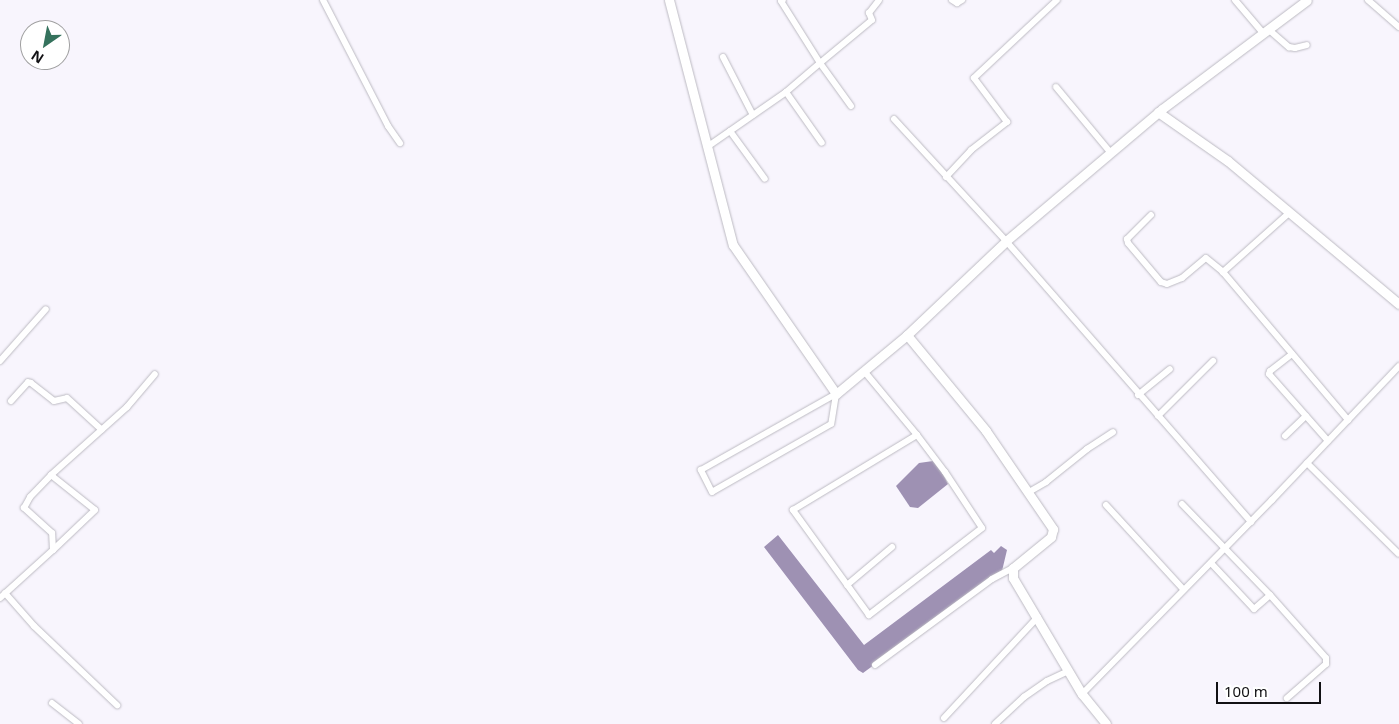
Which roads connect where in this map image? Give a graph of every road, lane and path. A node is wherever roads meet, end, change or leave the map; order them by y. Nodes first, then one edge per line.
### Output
1 (323, 0) edge
2 (669, 0) edge
3 (783, 0) edge
4 (879, 0) edge
5 (952, 0) edge
6 (962, 0) edge
7 (1057, 0) edge
8 (1236, 0) edge
9 (1307, 0) edge
10 (1368, 0) edge
11 (1399, 27) edge
12 (1266, 31) junction
13 (1307, 45) dead end
14 (724, 57) dead end
15 (820, 63) junction
16 (1056, 87) dead end
17 (786, 92) junction
18 (851, 106) dead end
19 (1158, 112) junction
20 (753, 115) junction
21 (894, 119) dead end
22 (730, 131) junction
23 (400, 143) dead end
24 (822, 143) dead end
25 (707, 147) junction
26 (1110, 152) junction
27 (946, 177) junction
28 (765, 179) dead end
29 (1289, 213) junction
30 (1151, 215) dead end
31 (1006, 242) junction
32 (1223, 272) junction
33 (1399, 304) edge
34 (46, 309) dead end
35 (907, 335) junction
36 (1292, 354) junction
37 (0, 361) edge
38 (1213, 362) dead end
39 (1399, 366) edge
40 (1170, 369) dead end
41 (864, 371) junction
42 (155, 374) dead end
43 (836, 394) junction
44 (1138, 395) junction
45 (11, 400) dead end
46 (1158, 416) junction
47 (1306, 416) junction
48 (1348, 420) junction
49 (102, 430) junction
50 (1113, 432) dead end
51 (917, 435) junction
52 (1285, 436) dead end
53 (1328, 441) junction
54 (1307, 463) junction
55 (51, 475) junction
56 (1029, 492) junction
57 (1182, 504) dead end
58 (1106, 505) dead end
59 (1251, 522) junction
60 (892, 547) dead end
61 (1224, 549) junction
62 (54, 550) junction
63 (1399, 554) edge
64 (1211, 563) junction
65 (1013, 568) junction
66 (847, 585) junction
67 (1183, 589) junction
68 (1270, 595) junction
69 (3, 596) edge
70 (1038, 617) junction
71 (875, 665) dead end
72 (1068, 671) junction
73 (1082, 694) junction
74 (1287, 698) dead end
75 (52, 703) dead end
76 (117, 705) dead end
77 (944, 718) dead end
78 (79, 724) edge
79 (995, 724) edge
80 (1106, 724) edge

1 - 23 street
2 - 25 street
3 - 15 street
4 - 15 street
5 - 6 street
7 - 27 street
8 - 12 street
9 - 12 street
10 - 11 street
12 - 13 street
12 - 19 street
14 - 20 street
15 - 17 street
15 - 18 street
16 - 26 street
17 - 20 street
17 - 24 street
19 - 26 street
19 - 29 street
20 - 22 street
21 - 27 street
22 - 25 street
22 - 28 street
25 - 43 street
26 - 31 street
27 - 31 street
29 - 32 street
29 - 33 street
30 - 32 street
31 - 35 street
31 - 44 street
32 - 36 street
34 - 37 street
35 - 41 street
35 - 56 street
36 - 47 street
36 - 48 street
38 - 46 street
39 - 48 street
40 - 44 street
41 - 43 street
41 - 51 street
42 - 49 street
43 - 43 street
44 - 46 street
45 - 49 street
46 - 59 street
47 - 52 street
47 - 53 street
48 - 53 street
49 - 55 street
50 - 56 street
51 - 66 street
51 - 66 street
53 - 54 street
54 - 59 street
54 - 63 street
55 - 62 street
55 - 62 street
56 - 65 street
57 - 61 street
58 - 67 street
59 - 61 street
60 - 66 street
61 - 64 street
61 - 68 street
62 - 69 street
64 - 67 street
64 - 68 street
65 - 70 street
65 - 71 street
67 - 73 street
68 - 74 street
69 - 76 street
70 - 72 street
70 - 77 street
72 - 73 street
72 - 79 street
73 - 80 street
75 - 78 street

